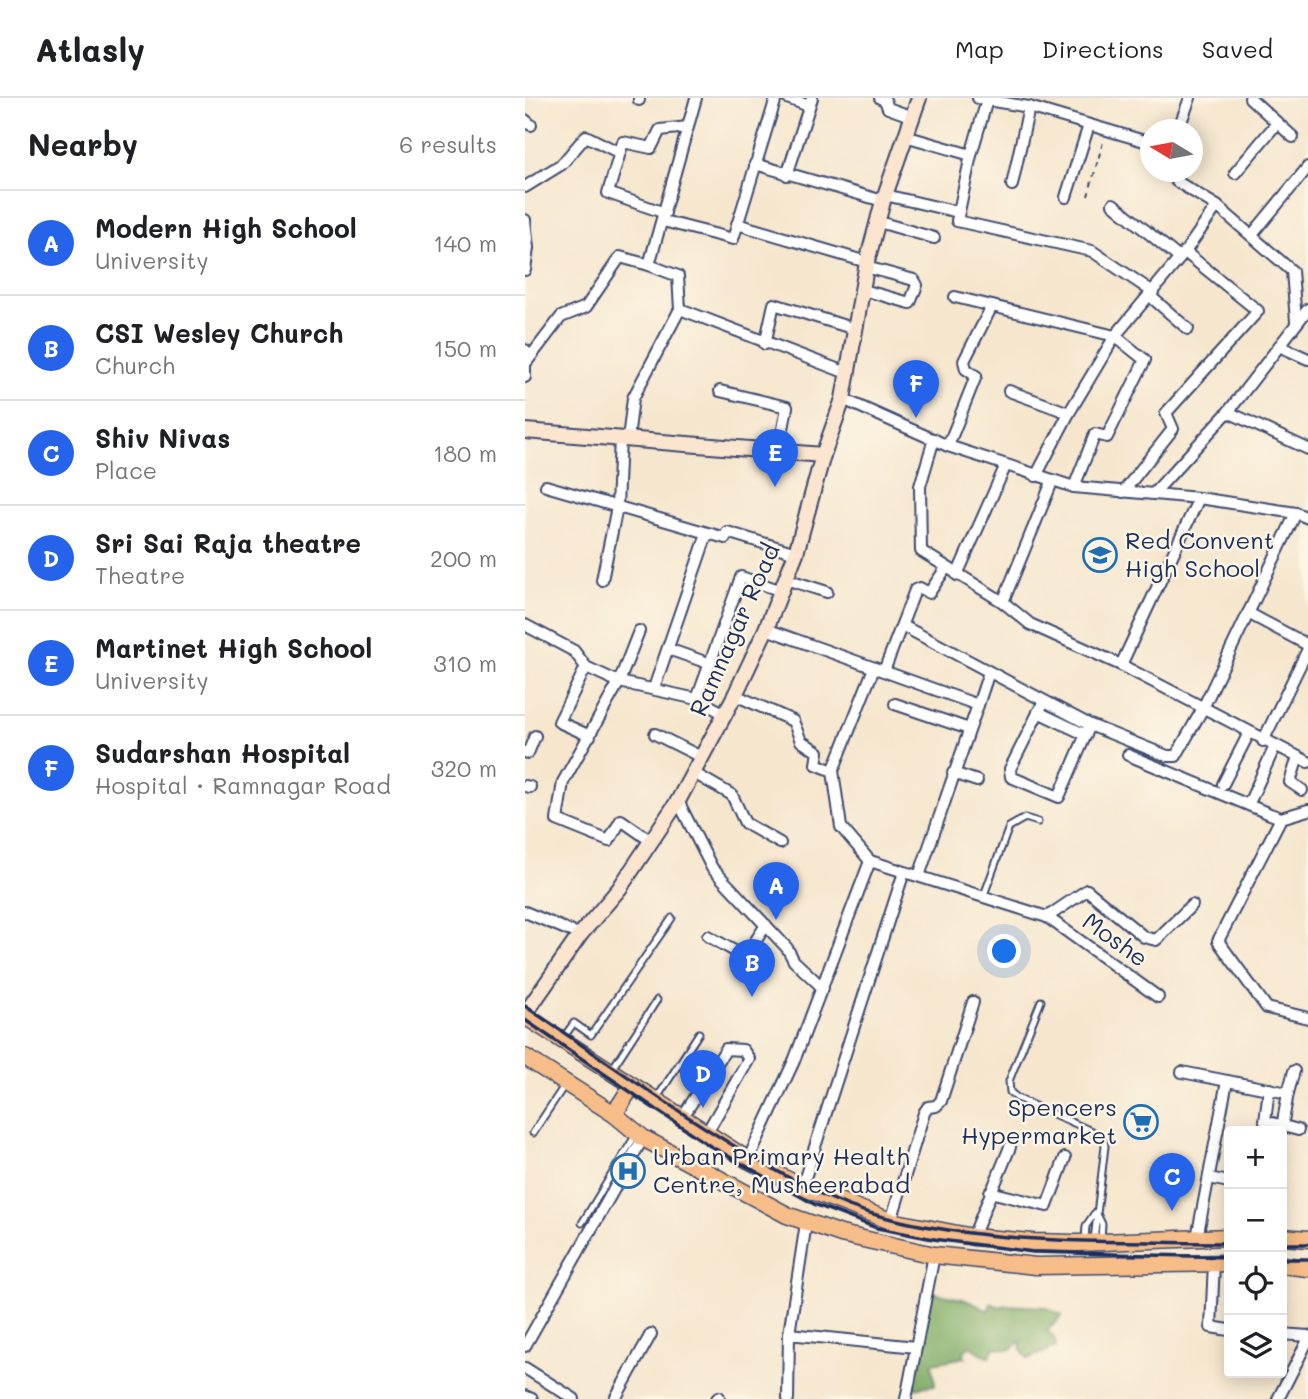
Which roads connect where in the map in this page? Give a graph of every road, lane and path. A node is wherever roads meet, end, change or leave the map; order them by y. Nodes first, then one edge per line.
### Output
1 (696, 98) edge
2 (776, 98) edge
3 (787, 98) edge
4 (880, 98) edge
5 (919, 98) edge
6 (1190, 98) edge
7 (1250, 98) edge
8 (983, 99) edge
9 (810, 102) edge
10 (1025, 104) edge
11 (912, 117) junction
12 (1182, 119) edge
13 (1277, 123) junction
14 (1089, 125) junction
15 (688, 127) junction
16 (1106, 130) junction
17 (905, 136) junction
18 (1293, 136) dead end
19 (1140, 140) edge
20 (618, 152) junction
21 (971, 155) junction
22 (755, 164) junction
23 (1308, 167) edge
24 (1235, 173) dead end
25 (787, 175) junction
26 (1178, 182) edge
27 (1012, 185) dead end
28 (525, 187) edge
29 (1088, 196) dead end
30 (1066, 197) dead end
31 (884, 198) junction
32 (1113, 204) dead end
33 (1217, 206) junction
34 (958, 212) junction
35 (664, 217) junction
36 (525, 220) edge
37 (879, 222) junction
38 (737, 223) junction
39 (1252, 235) junction
40 (935, 238) dead end
41 (1182, 255) junction
42 (649, 265) junction
43 (867, 265) junction
44 (525, 270) edge
45 (863, 290) junction
46 (1152, 294) junction
47 (955, 297) dead end
48 (992, 306) junction
49 (680, 309) junction
50 (1308, 309) edge
51 (1296, 321) junction
52 (855, 329) junction
53 (1188, 329) dead end
54 (1115, 335) junction
55 (765, 344) junction
56 (1279, 346) junction
57 (525, 350) edge
58 (1308, 359) edge
59 (526, 364) edge
60 (847, 373) junction
61 (525, 377) edge
62 (720, 391) dead end
63 (1009, 391) dead end
64 (843, 399) junction
65 (1228, 412) junction
66 (1069, 413) junction
67 (525, 430) edge
68 (624, 438) junction
69 (934, 439) junction
70 (948, 446) junction
71 (1308, 449) edge
72 (779, 451) junction
73 (823, 455) junction
74 (1005, 467) junction
75 (1036, 476) junction
76 (1052, 482) junction
77 (546, 486) dead end
78 (1074, 487) junction
79 (1123, 492) junction
80 (1154, 493) junction
81 (1199, 498) junction
82 (617, 507) junction
83 (1296, 513) junction
84 (1308, 518) edge
85 (707, 534) junction
86 (796, 553) junction
87 (946, 568) junction
88 (957, 575) junction
89 (602, 580) dead end
90 (784, 585) junction
91 (827, 592) dead end
92 (1003, 602) junction
93 (1248, 613) junction
94 (525, 625) edge
95 (903, 626) junction
96 (766, 629) junction
97 (639, 631) dead end
98 (1308, 647) edge
99 (668, 649) junction
100 (708, 663) junction
101 (1121, 665) junction
102 (586, 667) junction
103 (879, 670) junction
104 (989, 672) junction
105 (619, 681) junction
106 (655, 688) junction
107 (735, 695) junction
108 (697, 699) junction
109 (1044, 701) junction
110 (895, 704) dead end
111 (978, 705) junction
112 (1202, 710) junction
113 (1038, 712) junction
114 (725, 714) junction
115 (969, 729) junction
116 (1088, 730) junction
117 (1249, 733) junction
118 (655, 734) dead end
119 (535, 736) dead end
120 (590, 736) junction
121 (1263, 741) junction
122 (1275, 746) junction
123 (525, 752) edge
124 (1128, 755) dead end
125 (699, 756) junction
126 (1303, 760) edge
127 (832, 771) junction
128 (692, 772) junction
129 (953, 774) junction
130 (977, 781) dead end
131 (1223, 784) dead end
132 (1302, 790) dead end
133 (1251, 799) dead end
134 (678, 801) junction
135 (1308, 810) edge
136 (1281, 818) junction
137 (1038, 822) dead end
138 (652, 841) junction
139 (781, 843) dead end
140 (870, 861) junction
141 (904, 872) junction
142 (919, 876) junction
143 (984, 895) junction
144 (1192, 905) dead end
145 (525, 912) edge
146 (1047, 917) junction
147 (672, 918) dead end
148 (766, 925) junction
149 (580, 935) junction
150 (708, 936) dead end
151 (823, 988) junction
152 (1158, 998) dead end
153 (657, 1000) dead end
154 (1041, 1001) dead end
155 (973, 1002) dead end
156 (525, 1015) edge
157 (1308, 1018) edge
158 (699, 1033) dead end
159 (561, 1041) junction
160 (525, 1057) edge
161 (610, 1072) junction
162 (1182, 1072) dead end
163 (1294, 1072) dead end
164 (1227, 1081) junction
165 (566, 1083) junction
166 (632, 1086) junction
167 (1269, 1089) junction
168 (1289, 1093) junction
169 (655, 1100) junction
170 (614, 1114) junction
171 (682, 1118) junction
172 (1279, 1126) edge
173 (1282, 1126) edge
174 (1287, 1128) edge
175 (1298, 1130) dead end
176 (533, 1133) dead end
177 (706, 1134) junction
178 (642, 1137) junction
179 (1010, 1147) dead end
180 (1065, 1158) dead end
181 (748, 1160) junction
182 (1209, 1178) junction
183 (1224, 1181) edge
184 (801, 1187) junction
185 (990, 1192) junction
186 (1096, 1212) junction
187 (891, 1221) junction
188 (582, 1223) dead end
189 (806, 1223) junction
190 (973, 1237) junction
191 (1224, 1237) edge
192 (1287, 1237) edge
193 (1197, 1238) junction
194 (1308, 1239) edge
195 (1090, 1243) junction
196 (934, 1255) junction
197 (1221, 1263) edge
198 (1076, 1266) junction
199 (1287, 1266) edge
200 (1308, 1268) edge
201 (1224, 1329) edge
202 (651, 1334) dead end
203 (789, 1334) junction
204 (1287, 1335) edge
205 (1308, 1338) edge
206 (525, 1346) edge
207 (916, 1347) junction
208 (525, 1368) edge
209 (525, 1396) edge
210 (532, 1399) edge
211 (574, 1399) edge
212 (615, 1399) edge
213 (788, 1399) edge
214 (906, 1399) edge
215 (1277, 1399) edge

1 - 15 street
2 - 22 street
3 - 9 street
4 - 11 street
5 - 11 main road, Ramnagar Road
6 - 12 street
7 - 13 street
8 - 10 street
8 - 21 street
9 - 25 street
10 - 14 street
10 - 27 street
11 - 17 main road, Ramnagar Road
13 - 18 street
13 - 24 street
14 - 16 street
14 - 30 street
15 - 20 street
15 - 35 street
16 - 19 street
16 - 29 path
17 - 21 street
17 - 31 main road, Ramnagar Road
20 - 28 street
20 - 35 street
21 - 34 street
22 - 25 street
22 - 38 street
23 - 39 street
25 - 31 street
26 - 33 street
31 - 34 street
31 - 37 main road, Ramnagar Road
32 - 41 street
33 - 39 street
33 - 41 street
34 - 46 street
35 - 38 street
35 - 42 street
36 - 44 street
37 - 40 street
37 - 43 main road, Ramnagar Road
38 - 43 street
39 - 51 street
41 - 46 street
41 - 79 street
42 - 49 street
42 - 59 street
43 - 45 main road, Ramnagar Road
43 - 45 street
45 - 52 main road, Ramnagar Road
46 - 53 street
46 - 54 street
47 - 48 street
48 - 54 street
48 - 70 street
49 - 55 street
49 - 68 street
50 - 51 street
51 - 56 street
52 - 55 street
52 - 60 main road, Ramnagar Road
54 - 66 street
54 - 78 street
55 - 60 street
56 - 58 street
56 - 65 street
57 - 59 street
59 - 61 street
60 - 64 main road, Ramnagar Road
62 - 72 street
63 - 66 street
64 - 69 street
64 - 73 main road, Ramnagar Road
65 - 71 street
65 - 80 street
66 - 75 street
67 - 68 main road
68 - 72 main road
68 - 82 street
69 - 70 street
69 - 87 street
70 - 74 street
72 - 73 main road
73 - 86 main road, Ramnagar Road
74 - 75 street
74 - 88 street
75 - 76 street
76 - 78 street
76 - 92 street
77 - 82 street
78 - 79 street
79 - 80 street
80 - 81 street
81 - 83 street
81 - 101 street
82 - 85 street
82 - 89 street
83 - 84 street
83 - 93 street
85 - 86 street
85 - 99 street
86 - 90 main road, Ramnagar Road
87 - 88 street
87 - 95 street
88 - 92 street
90 - 91 street
90 - 96 main road, Ramnagar Road
90 - 100 street
92 - 101 street
93 - 98 street
93 - 112 street
94 - 102 street
95 - 103 street
95 - 104 street
96 - 103 street
96 - 107 main road, Ramnagar Road
97 - 105 street
98 - 121 street
99 - 100 street
99 - 106 street
100 - 108 street
101 - 112 street
102 - 105 street
102 - 120 street
103 - 111 street
103 - 127 street
104 - 109 street
104 - 111 street
105 - 106 street
105 - 120 street
106 - 108 street
107 - 114 main road, Ramnagar Road
107 - 127 street
108 - 114 street
109 - 113 street
109 - 116 street
110 - 115 street
111 - 115 street
112 - 116 street
112 - 117 street
113 - 116 street
113 - 116 street
114 - 125 main road, Ramnagar Road
115 - 129 street
117 - 121 street
117 - 131 street
118 - 125 street
119 - 123 street
120 - 138 street
121 - 122 street
122 - 126 street
122 - 133 street
124 - 136 street
125 - 128 main road, Ramnagar Road
126 - 132 street
127 - 140 street
128 - 134 main road, Ramnagar Road
128 - 139 street
129 - 130 street
129 - 142 street
134 - 138 main road, Ramnagar Road
134 - 148 street
135 - 136 street
136 - 157 street
137 - 143 lane
138 - 149 main road, Ramnagar Road
140 - 141 street, Moshe
140 - 151 street
141 - 142 street, Moshe
141 - 184 street
142 - 143 street, Moshe
143 - 146 street, Moshe
144 - 146 street
145 - 149 street
146 - 152 street, Moshe
147 - 159 lane
148 - 150 street
148 - 151 street
149 - 156 main road, Ramnagar Road
151 - 181 street
153 - 161 lane
154 - 186 lane
155 - 187 street
156 - 159 main road
158 - 169 lane
159 - 161 main road
160 - 165 main road
161 - 166 main road
162 - 164 street
163 - 168 street
164 - 167 street
164 - 182 street
165 - 170 main road
165 - 176 lane
166 - 169 main road
166 - 170 main road
167 - 168 street
167 - 172 street
168 - 173 street
169 - 171 main road
170 - 178 main road
171 - 177 main road
171 - 177 street
174 - 175 street
177 - 181 main road
178 - 188 lane
178 - 189 main road
178 - 206 street
179 - 185 street
180 - 185 street
181 - 184 main road
182 - 183 street
182 - 193 street
184 - 187 main road
185 - 190 street
186 - 195 lane
186 - 195 lane
187 - 190 main road
189 - 196 main road
189 - 203 street
190 - 195 main road
191 - 193 main road
192 - 194 main road
193 - 195 main road
195 - 198 main road
196 - 198 main road
196 - 207 street
197 - 198 main road
197 - 201 street
199 - 200 main road
202 - 212 street
203 - 207 street
203 - 213 street
204 - 205 street
205 - 215 street
207 - 214 street
208 - 211 street
209 - 210 street

